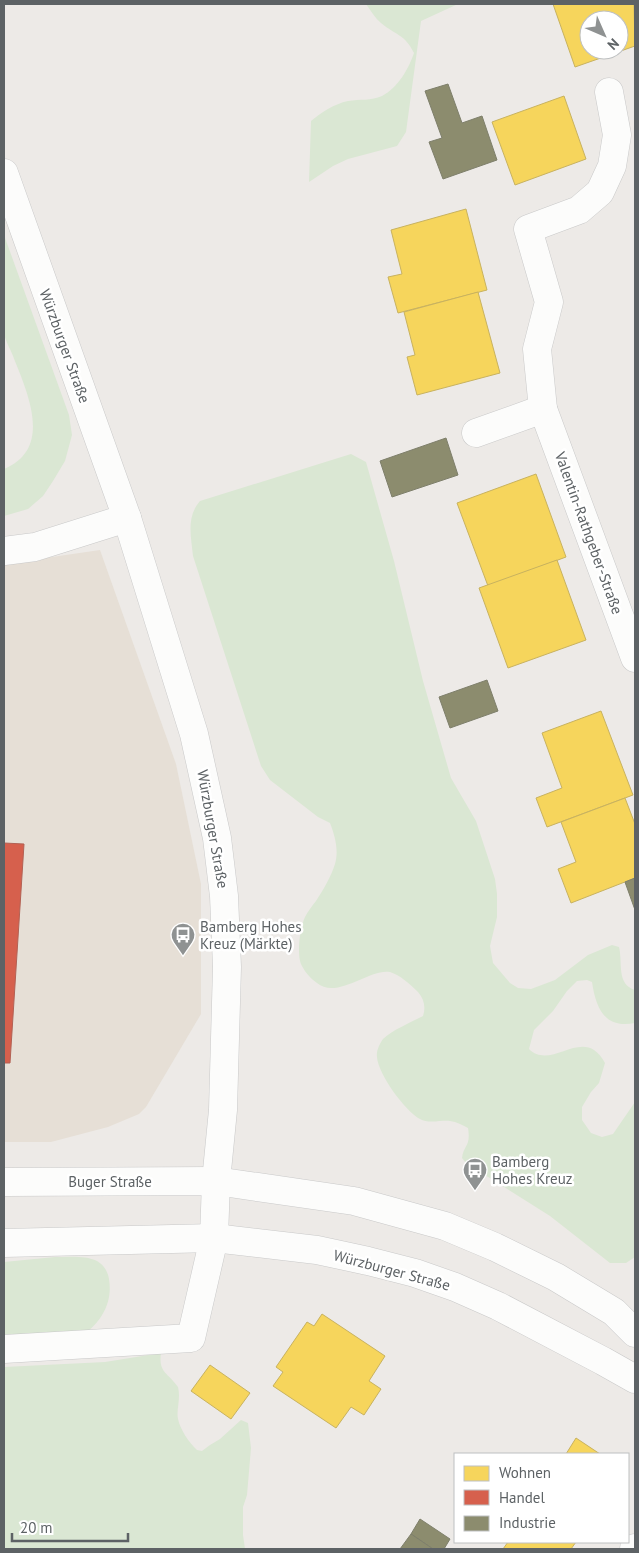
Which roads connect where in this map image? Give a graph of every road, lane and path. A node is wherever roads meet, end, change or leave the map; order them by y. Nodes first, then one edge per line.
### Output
1 (609, 92) dead end
2 (4, 174) edge
3 (543, 409) junction
4 (476, 433) dead end
5 (127, 518) junction
6 (4, 551) edge
7 (635, 658) edge
8 (216, 1181) junction
9 (4, 1182) edge
10 (214, 1238) junction
11 (4, 1243) edge
12 (635, 1333) edge
13 (4, 1349) edge
14 (635, 1379) edge

1 - 3 street, Valentin-Rathgeber-Straße
2 - 5 street, Würzburger Straße
3 - 4 street
3 - 7 street, Valentin-Rathgeber-Straße
5 - 6 street
5 - 8 street, Würzburger Straße
8 - 9 street, Buger Straße
8 - 10 street, Würzburger Straße
8 - 12 street
10 - 11 street
10 - 13 street
10 - 14 street, Würzburger Straße

